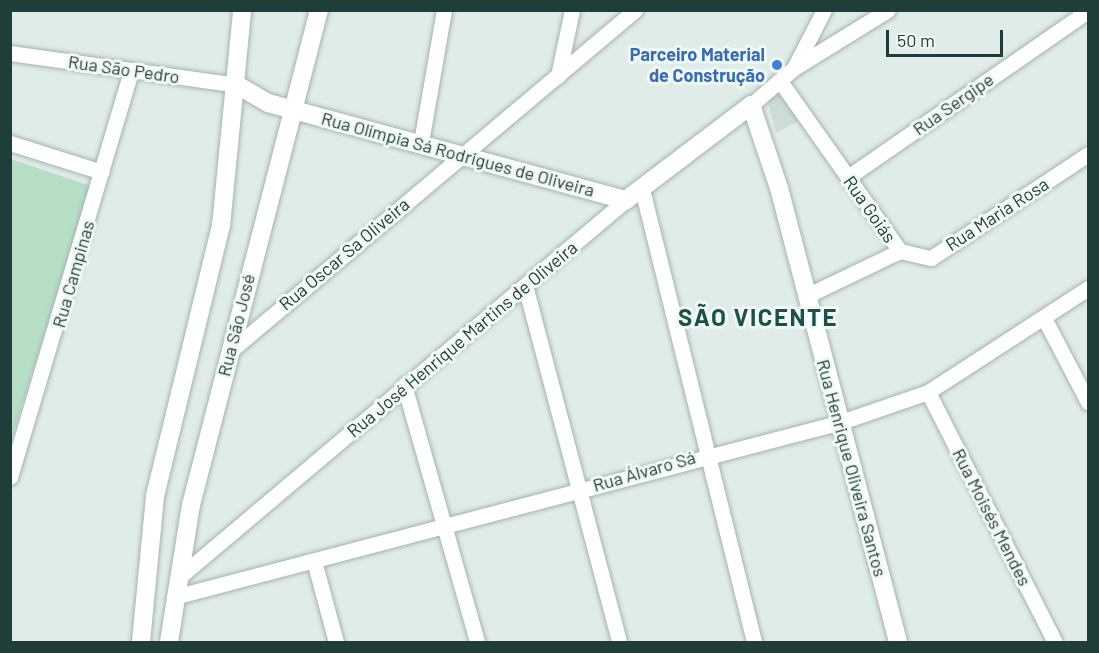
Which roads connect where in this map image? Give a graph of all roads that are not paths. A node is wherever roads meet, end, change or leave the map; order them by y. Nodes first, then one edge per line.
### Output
1 (242, 10) edge
2 (319, 10) edge
3 (444, 10) edge
4 (572, 10) edge
5 (635, 10) edge
6 (824, 10) edge
7 (888, 10) edge
8 (1089, 11) edge
9 (10, 53) edge
10 (794, 68) junction
11 (131, 71) junction
12 (558, 76) junction
13 (780, 81) junction
14 (237, 86) junction
15 (751, 105) junction
16 (291, 110) junction
17 (421, 142) junction
18 (10, 143) edge
19 (461, 154) junction
20 (1089, 154) edge
21 (102, 172) junction
22 (848, 177) junction
23 (642, 189) junction
24 (626, 200) junction
25 (900, 251) junction
26 (526, 288) junction
27 (1089, 288) edge
28 (806, 296) junction
29 (1044, 318) junction
30 (227, 354) junction
31 (405, 385) junction
32 (928, 392) junction
33 (1089, 402) edge
34 (841, 422) junction
35 (704, 454) junction
36 (10, 477) edge
37 (577, 490) junction
38 (446, 523) junction
39 (314, 561) junction
40 (178, 578) junction
41 (174, 597) junction
42 (141, 642) edge
43 (170, 642) edge
44 (336, 642) edge
45 (477, 642) edge
46 (619, 642) edge
47 (754, 642) edge
48 (898, 642) edge
49 (1055, 642) edge

1 - 14 main road
2 - 16 main road, Rua São José
3 - 17 street
4 - 12 street
5 - 12 street, Rua Oscar Sa Oliveira
6 - 10 street
7 - 10 street
8 - 22 street, Rua Sergipe
9 - 11 street, Rua São Pedro
10 - 13 street
11 - 14 street, Rua São Pedro
11 - 21 street, Rua Campinas
12 - 19 street, Rua Oscar Sa Oliveira
13 - 15 street
13 - 22 street, Rua Goiás
14 - 16 main road, Rua Olímpia Sá Rodrigues de Oliveira
14 - 42 main road
15 - 23 main road, Rua José Henrique Martins de Oliveira
15 - 28 main road, Rua Henrique Oliveira Santos
16 - 17 main road, Rua Olímpia Sá Rodrigues de Oliveira
16 - 30 main road, Rua São José
17 - 19 main road, Rua Olímpia Sá Rodrigues de Oliveira
18 - 21 street
19 - 24 main road, Rua Olímpia Sá Rodrigues de Oliveira
19 - 30 street, Rua Oscar Sa Oliveira
20 - 25 street, Rua Maria Rosa
21 - 36 street, Rua Campinas
22 - 25 street, Rua Goiás
23 - 24 main road, Rua José Henrique Martins de Oliveira
23 - 35 street
24 - 26 street, Rua José Henrique Martins de Oliveira
25 - 28 street, Rua Goiás
26 - 31 street, Rua José Henrique Martins de Oliveira
26 - 37 street
27 - 29 street, Rua Álvaro Sá
28 - 34 main road, Rua Henrique Oliveira Santos
29 - 32 street, Rua Álvaro Sá
29 - 33 street
30 - 40 main road, Rua São José
31 - 38 street
31 - 40 street, Rua José Henrique Martins de Oliveira
32 - 34 street, Rua Álvaro Sá
32 - 49 street, Rua Moisés Mendes
34 - 35 street, Rua Álvaro Sá
34 - 48 main road, Rua Henrique Oliveira Santos
35 - 37 street, Rua Álvaro Sá
35 - 47 street
37 - 38 street, Rua Álvaro Sá
37 - 46 street
38 - 39 street, Rua Álvaro Sá
38 - 45 street
39 - 41 street, Rua Álvaro Sá
39 - 44 street
40 - 41 main road, Rua São José
41 - 43 main road, Rua São José

